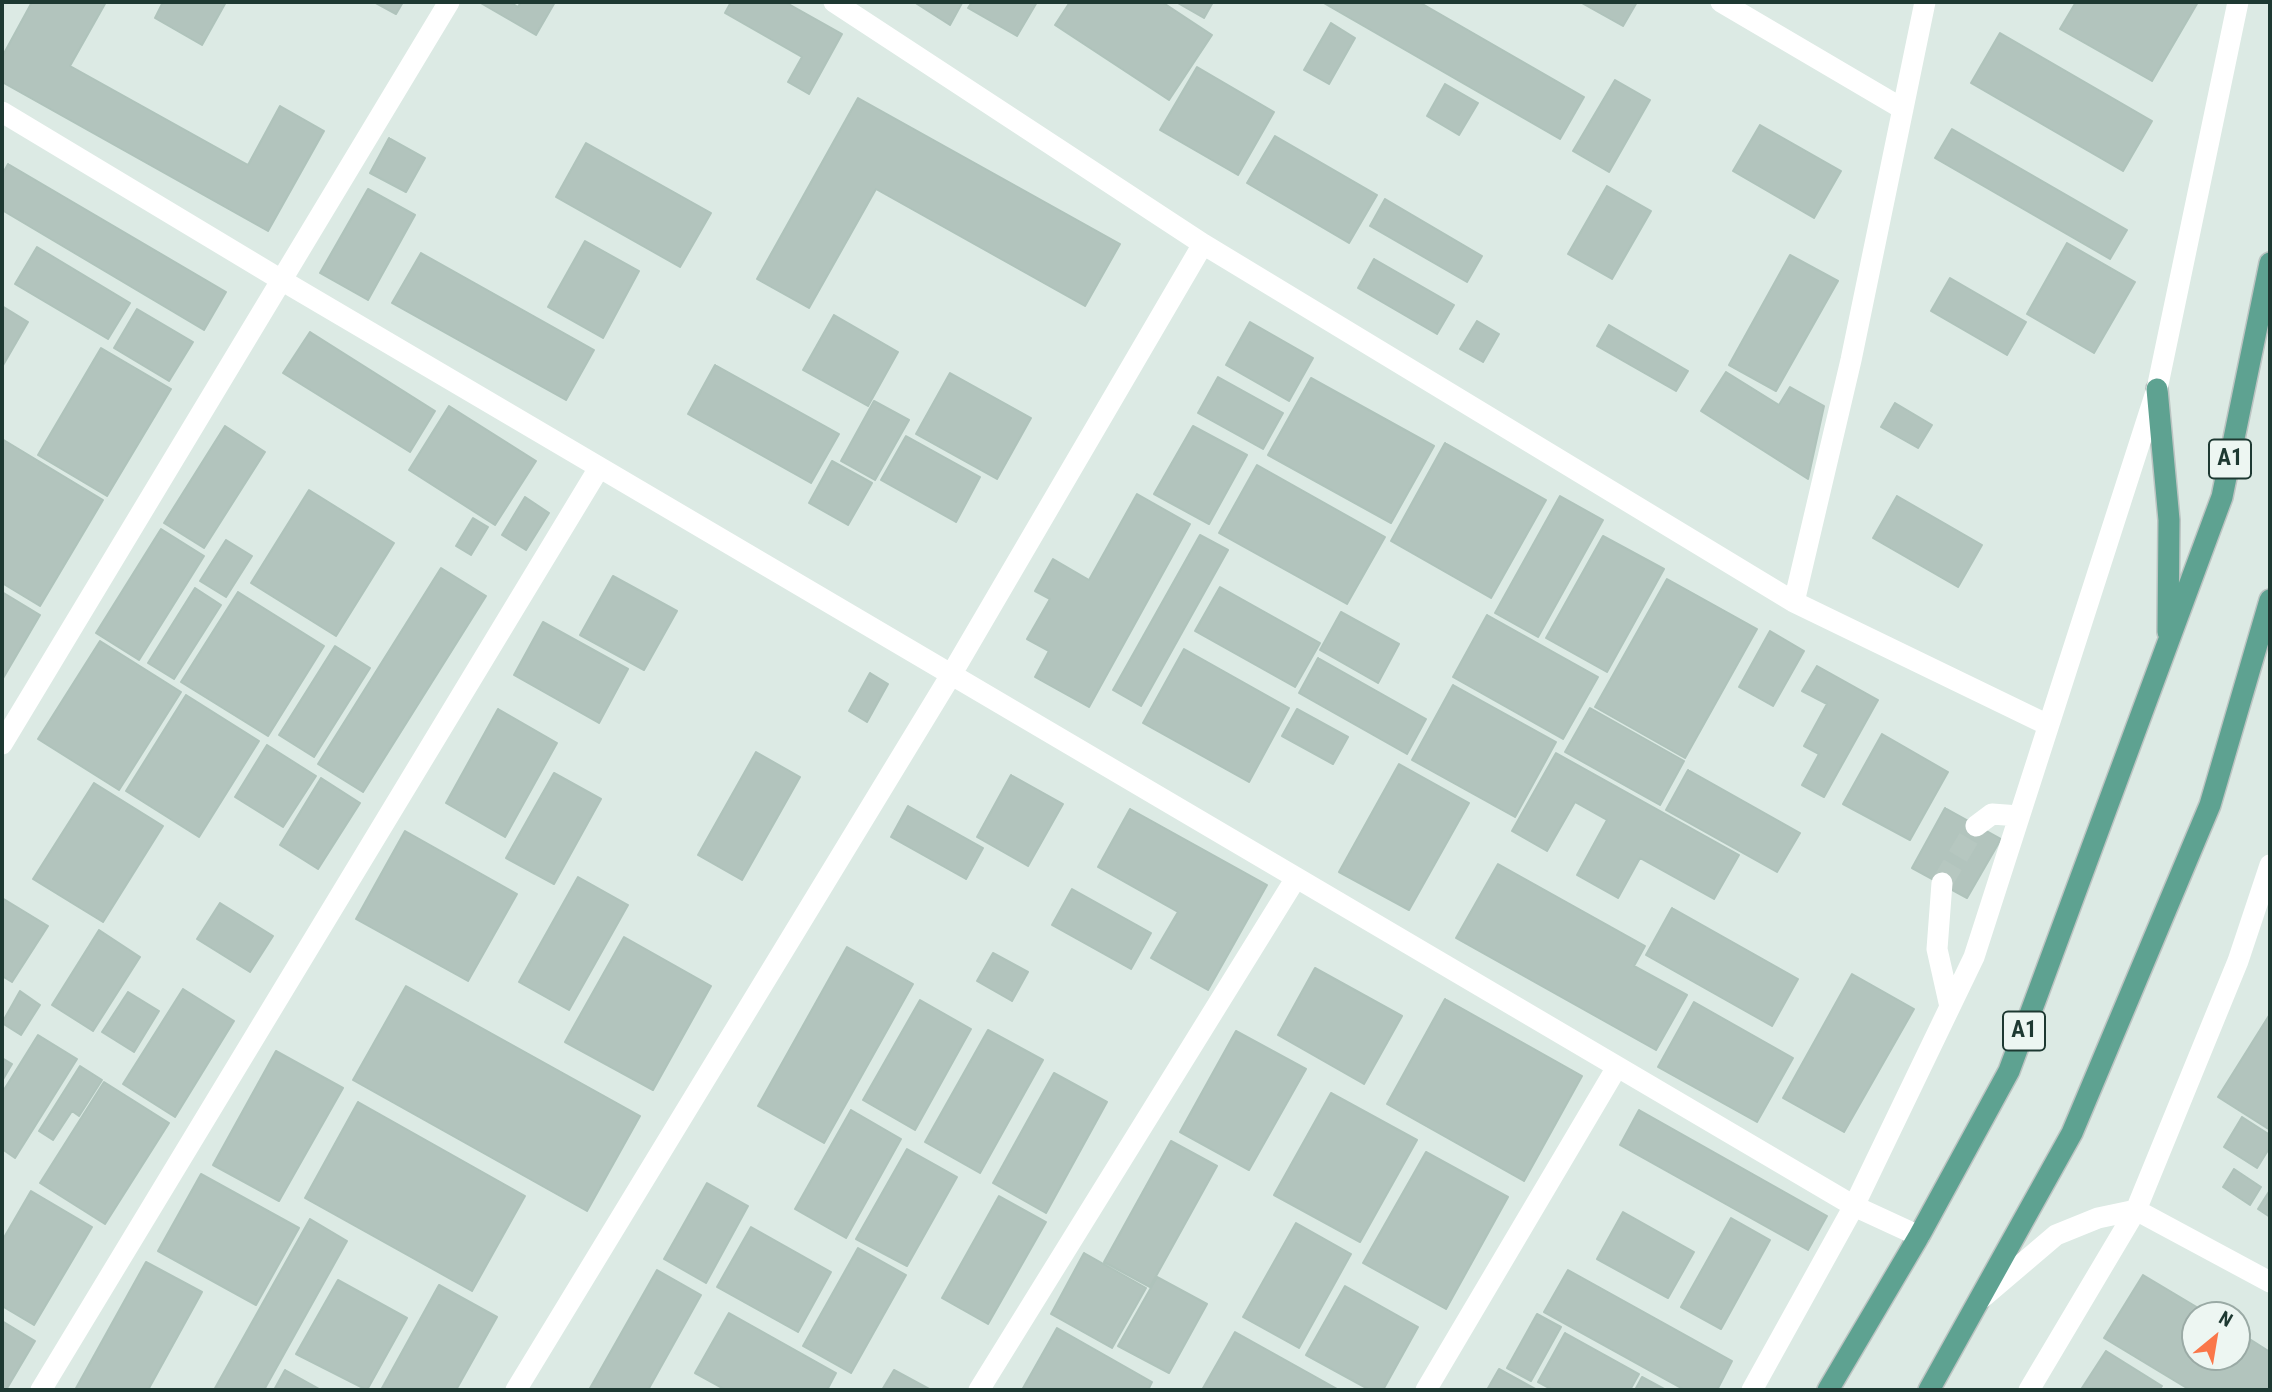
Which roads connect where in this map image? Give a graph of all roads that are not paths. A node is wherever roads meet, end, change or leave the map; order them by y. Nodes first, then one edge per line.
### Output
1 (449, 2) edge
2 (834, 2) edge
3 (1721, 2) edge
4 (1925, 2) edge
5 (2238, 2) edge
6 (1903, 109) junction
7 (2, 112) edge
8 (1203, 244) junction
9 (2270, 263) edge
10 (283, 281) junction
11 (2157, 389) junction
12 (599, 468) junction
13 (2270, 600) edge
14 (1794, 602) junction
15 (2168, 648) junction
16 (951, 675) junction
17 (2048, 725) junction
18 (2, 744) edge
19 (2019, 816) junction
20 (1976, 826) tunnel mouth
21 (2270, 865) edge
22 (1296, 878) junction
23 (1942, 883) tunnel mouth
24 (1950, 1007) junction
25 (1617, 1067) junction
26 (1854, 1206) junction
27 (2136, 1210) junction
28 (1919, 1236) junction
29 (2270, 1282) edge
30 (1982, 1298) junction
31 (41, 1390) edge
32 (516, 1390) edge
33 (979, 1390) edge
34 (1426, 1390) edge
35 (1752, 1390) edge
36 (1828, 1390) edge
37 (1929, 1390) edge
38 (2029, 1390) edge

1 - 10 street
2 - 8 street
3 - 6 street
4 - 6 street
5 - 11 street
6 - 14 street
7 - 10 street
8 - 14 street
8 - 16 street
9 - 15 main road, A1
10 - 12 street
10 - 18 street
11 - 15 main road
11 - 17 street
12 - 16 street
12 - 31 street
13 - 30 main road
14 - 17 street
15 - 28 main road, A1
16 - 22 street
16 - 32 street
17 - 19 street
19 - 20 street
19 - 24 street
21 - 27 street
22 - 25 street
22 - 33 street
23 - 24 street
24 - 26 street
25 - 26 street
25 - 34 street
26 - 28 street
26 - 35 street
27 - 29 street
27 - 30 street
27 - 38 street
28 - 36 main road, A1
30 - 37 main road

